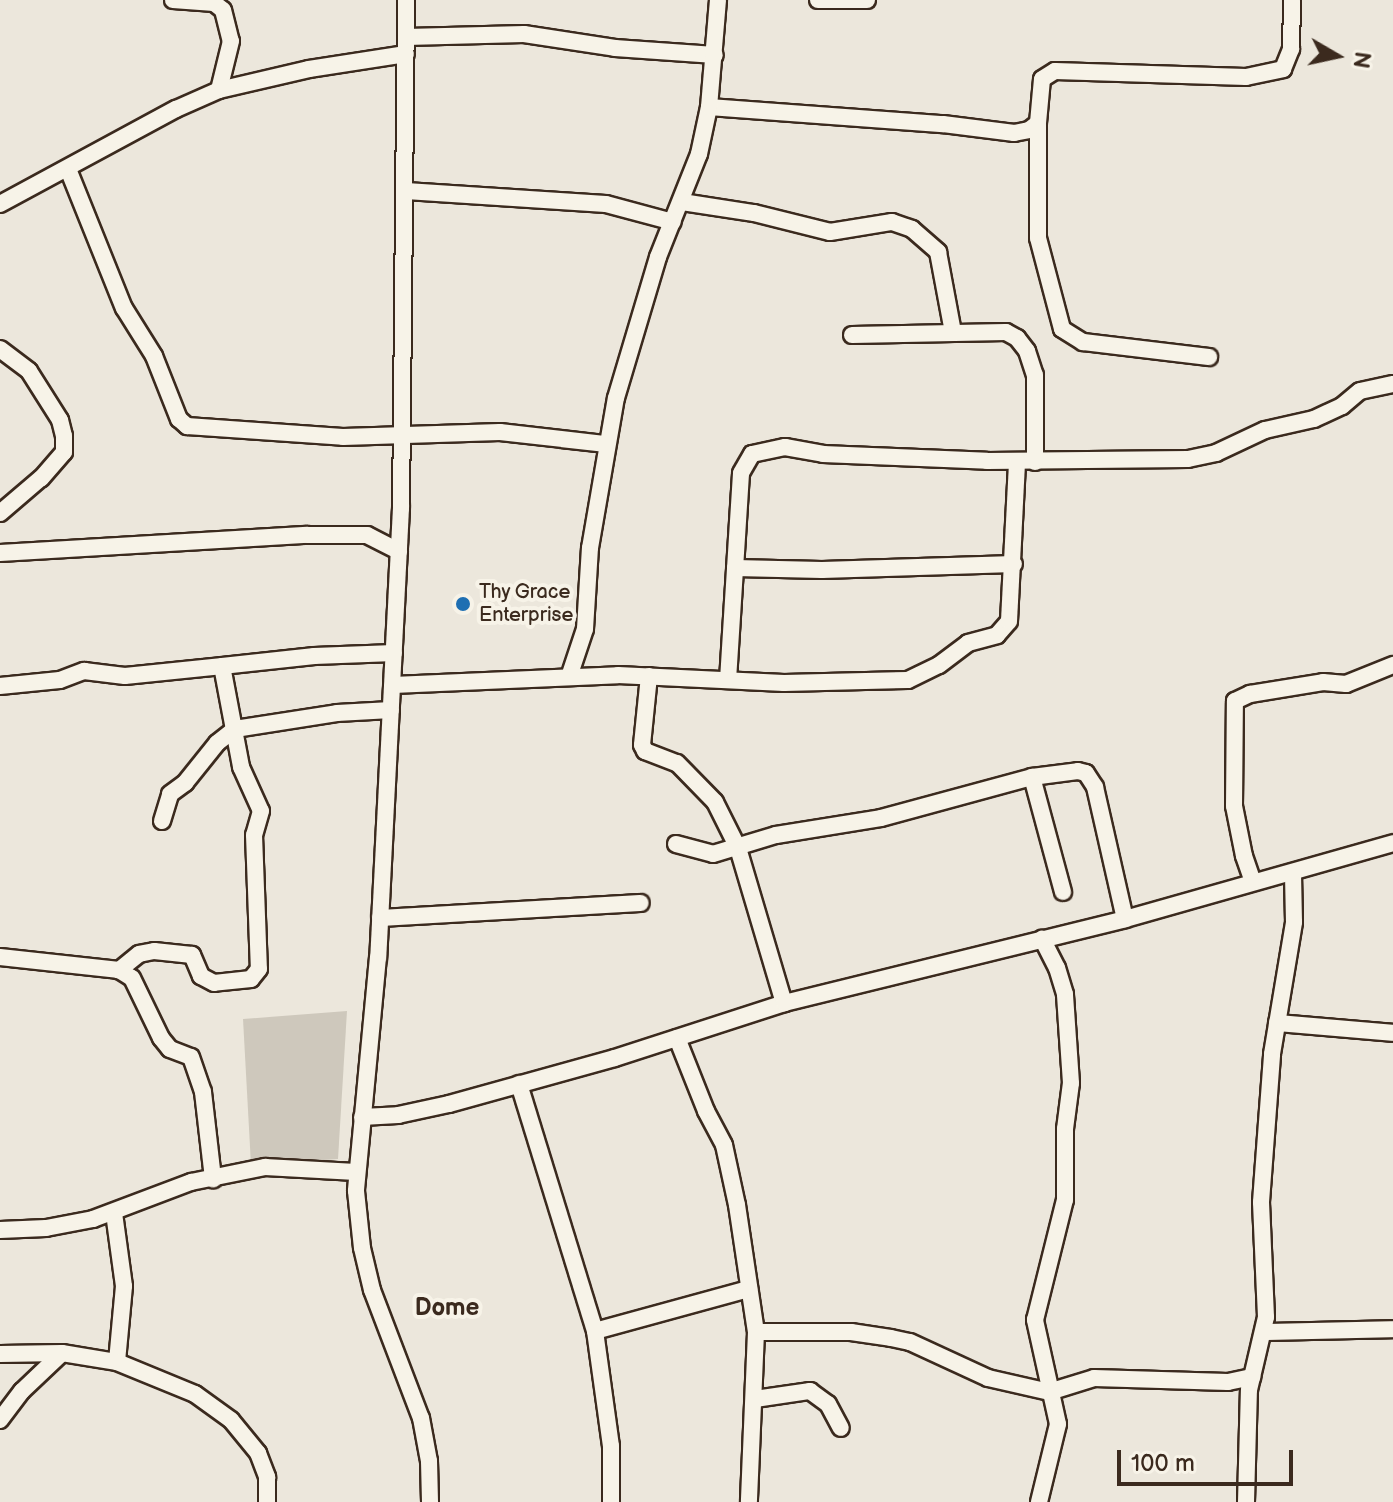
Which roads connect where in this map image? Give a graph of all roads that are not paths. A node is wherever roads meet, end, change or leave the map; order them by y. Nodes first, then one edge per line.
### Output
1 (173, 0) edge
2 (406, 0) edge
3 (718, 0) edge
4 (818, 0) edge
5 (867, 0) edge
6 (1292, 0) edge
7 (406, 37) junction
8 (406, 54) junction
9 (715, 55) junction
10 (219, 90) junction
11 (709, 107) junction
12 (1038, 123) junction
13 (68, 169) junction
14 (406, 191) junction
15 (682, 202) junction
16 (0, 204) edge
17 (673, 222) junction
18 (953, 332) junction
19 (852, 335) dead end
20 (0, 349) edge
21 (1209, 357) dead end
22 (1393, 384) edge
23 (403, 436) junction
24 (606, 444) junction
25 (1026, 462) junction
26 (0, 513) edge
27 (399, 551) junction
28 (0, 553) edge
29 (1014, 564) junction
30 (735, 568) junction
31 (394, 653) junction
32 (1393, 665) edge
33 (222, 666) junction
34 (649, 676) junction
35 (569, 677) junction
36 (728, 680) junction
37 (393, 685) junction
38 (0, 686) edge
39 (391, 710) junction
40 (235, 729) junction
41 (1032, 777) junction
42 (162, 821) dead end
43 (1393, 843) edge
44 (676, 844) dead end
45 (738, 848) junction
46 (1293, 873) junction
47 (1253, 882) junction
48 (1063, 892) dead end
49 (641, 903) dead end
50 (380, 918) junction
51 (1125, 919) junction
52 (1042, 939) junction
53 (0, 957) edge
54 (119, 970) junction
55 (784, 1003) junction
56 (1277, 1023) junction
57 (1389, 1029) edge
58 (677, 1038) junction
59 (519, 1084) junction
60 (362, 1117) junction
61 (356, 1172) junction
62 (213, 1179) junction
63 (114, 1213) junction
64 (0, 1230) edge
65 (749, 1289) junction
66 (1393, 1329) edge
67 (595, 1331) junction
68 (756, 1332) junction
69 (1264, 1332) junction
70 (62, 1353) junction
71 (0, 1354) edge
72 (117, 1362) junction
73 (1252, 1377) junction
74 (1049, 1392) junction
75 (755, 1399) junction
76 (0, 1420) edge
77 (841, 1428) dead end
78 (267, 1502) edge
79 (430, 1502) edge
80 (611, 1502) edge
81 (749, 1502) edge
82 (1039, 1502) edge
83 (1246, 1502) edge

1 - 10 street
2 - 7 street
3 - 9 street
4 - 5 street
6 - 12 street
7 - 8 street
7 - 9 street
8 - 10 street
8 - 14 street
9 - 11 street
10 - 13 street
11 - 12 street
11 - 15 street
12 - 21 street
13 - 16 street
13 - 23 street
14 - 17 street
14 - 23 street
15 - 17 street
15 - 18 street
17 - 24 street
18 - 19 street
18 - 25 street
20 - 26 street
22 - 25 street
23 - 24 street
23 - 27 street
24 - 35 street
25 - 29 street
25 - 30 street
27 - 28 street
27 - 31 street
29 - 30 street
29 - 36 street
30 - 36 street
31 - 33 street
31 - 37 street
32 - 47 street
33 - 38 street
33 - 40 street
34 - 35 street
34 - 36 street
34 - 45 street
35 - 37 street
37 - 39 street
39 - 40 street
39 - 50 street
40 - 42 street
40 - 54 street
41 - 45 street
41 - 48 street
41 - 51 street
43 - 46 street
44 - 45 street
45 - 55 street
46 - 47 street
46 - 56 street
47 - 51 street
49 - 50 street
50 - 60 street
51 - 52 street
52 - 55 street
52 - 74 street
53 - 54 street
54 - 62 street
55 - 58 street
56 - 57 street
56 - 69 street
58 - 59 street
58 - 65 street
59 - 60 street
59 - 67 street
60 - 61 street
61 - 62 street
61 - 79 street
62 - 63 street
63 - 64 street
63 - 72 street
65 - 67 street
65 - 68 street
66 - 69 street
67 - 80 street
68 - 74 street
68 - 75 street
69 - 73 street
70 - 71 street
70 - 72 street
70 - 76 street
72 - 78 street
73 - 74 street
73 - 83 street
74 - 82 street
75 - 77 street
75 - 81 street

